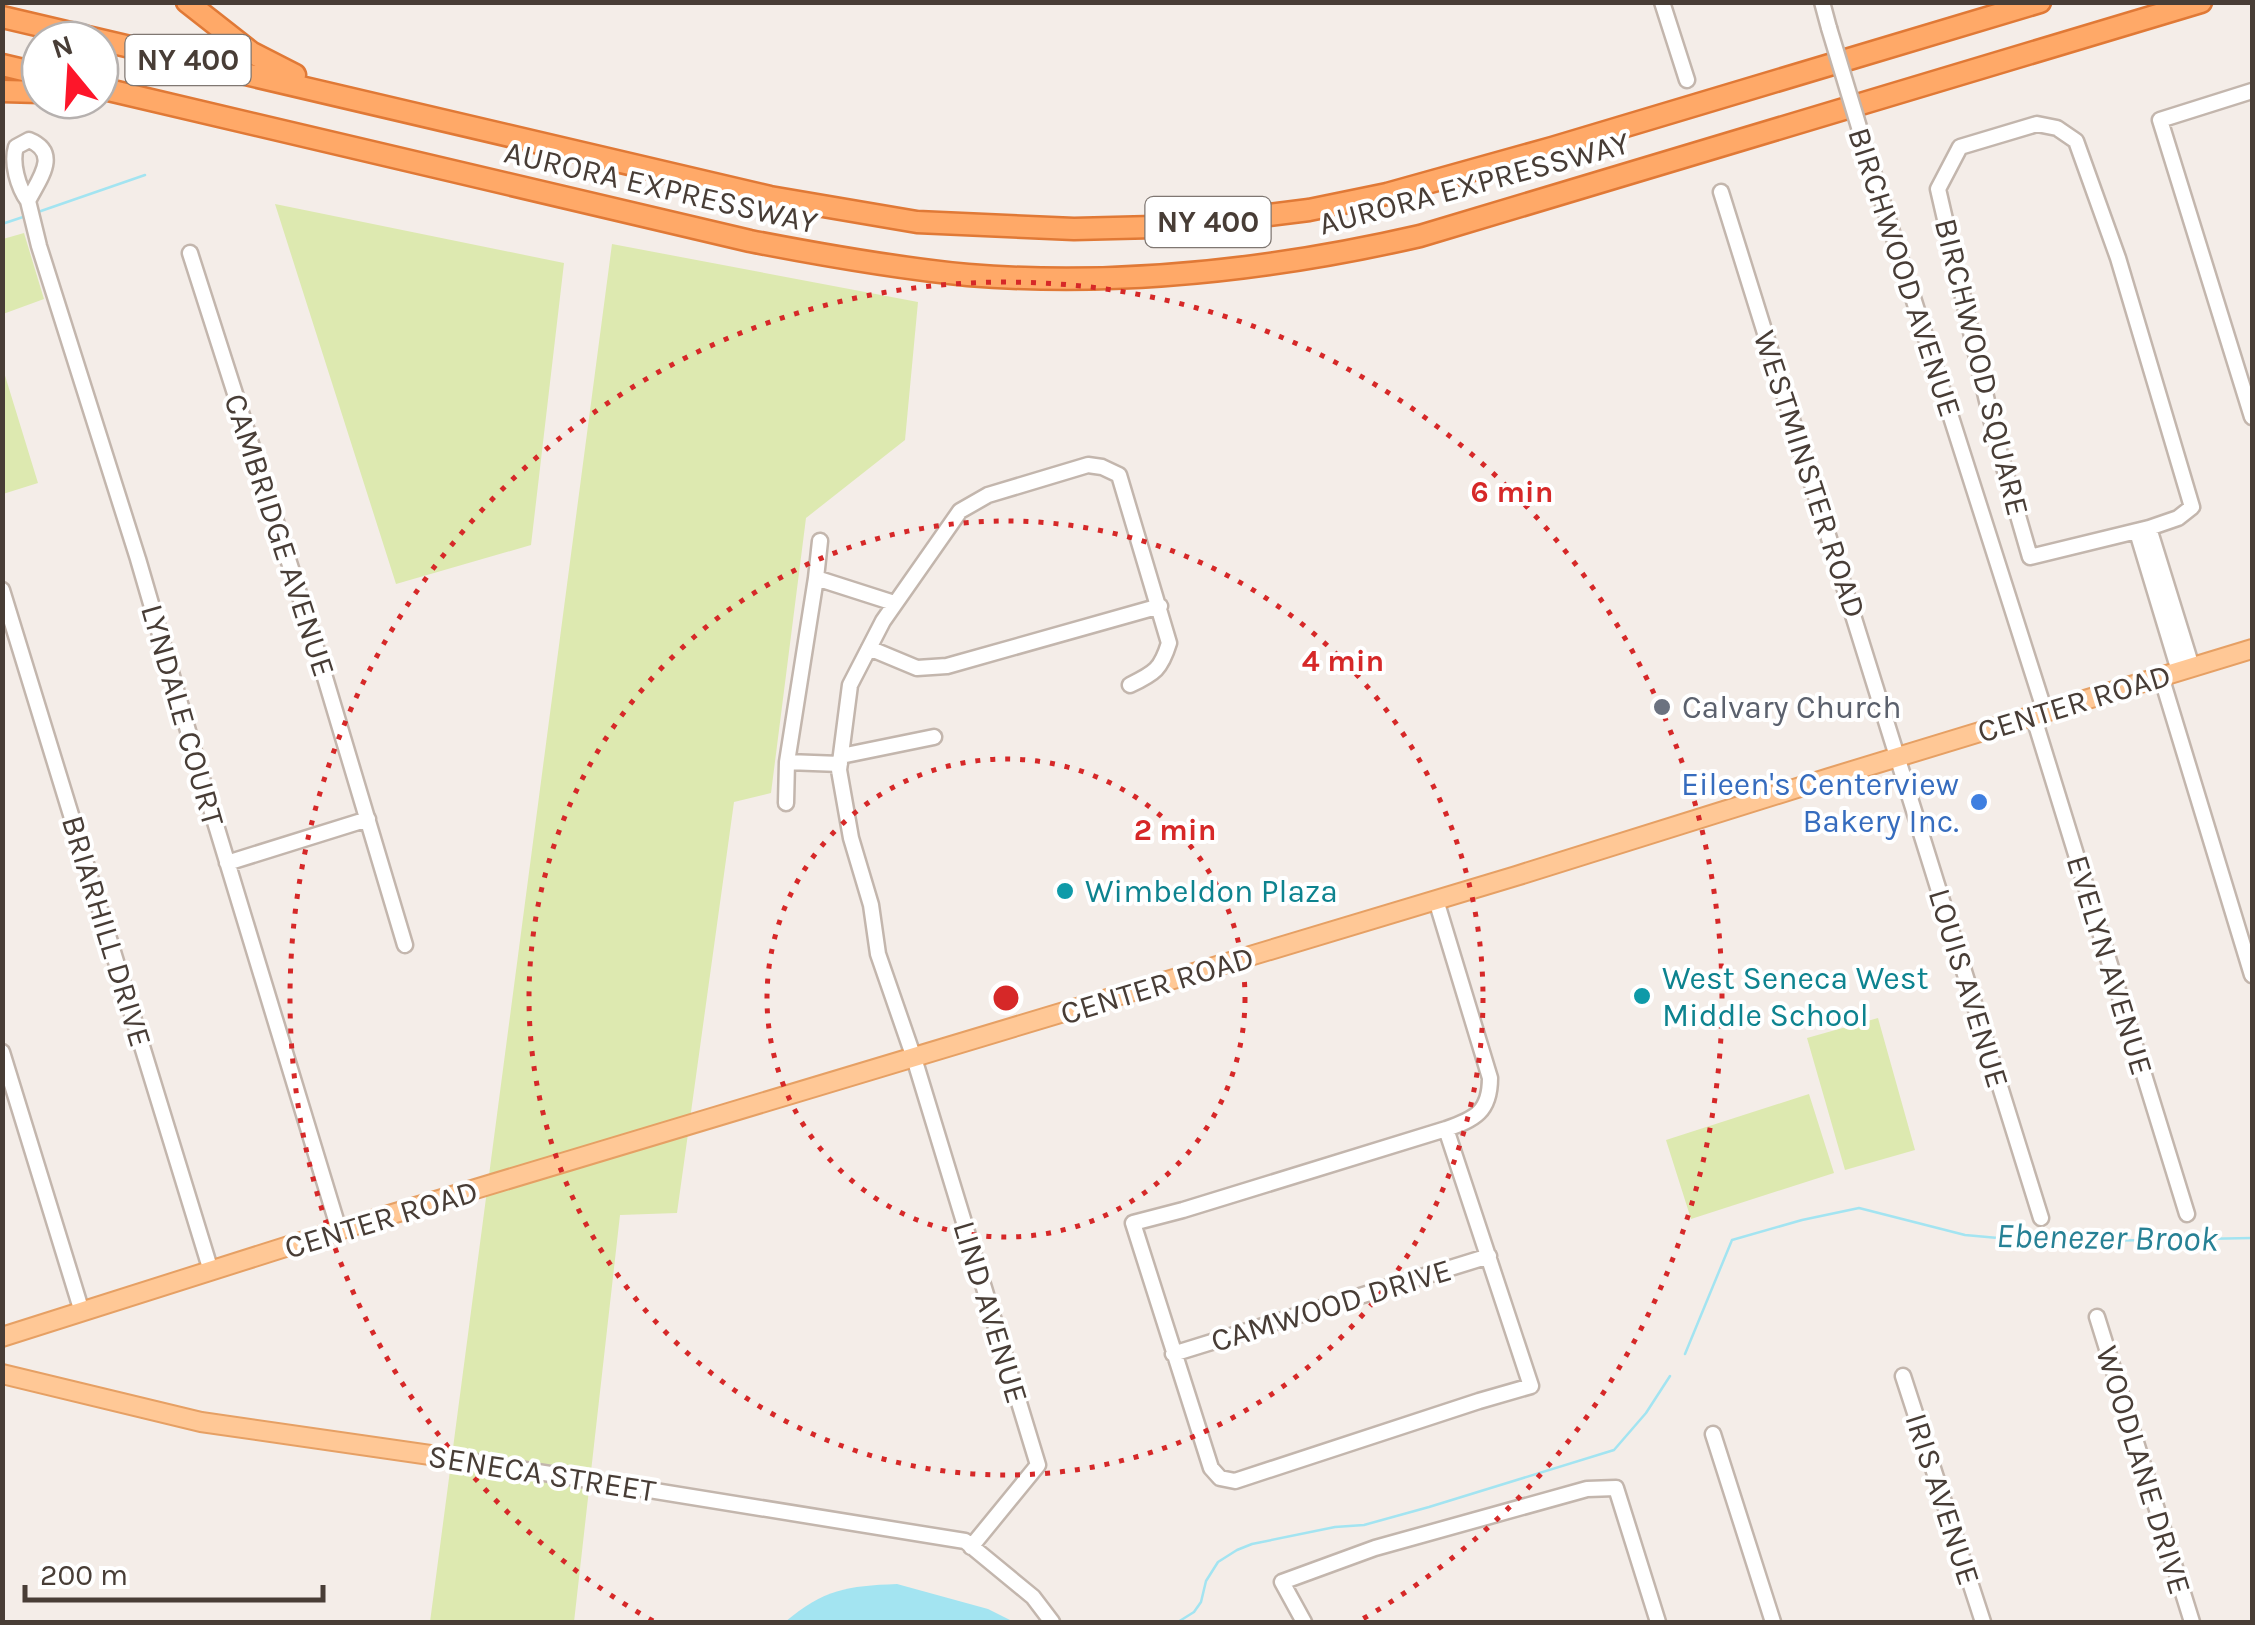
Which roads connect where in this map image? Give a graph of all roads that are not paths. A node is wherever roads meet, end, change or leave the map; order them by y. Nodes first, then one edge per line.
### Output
1 (187, 2) edge
2 (1662, 2) edge
3 (1822, 2) edge
4 (2040, 2) edge
5 (2201, 2) edge
6 (2, 17) edge
7 (1687, 80) dead end
8 (2252, 91) edge
9 (120, 93) edge
10 (120, 97) edge
11 (145, 99) junction
12 (372, 103) junction
13 (1721, 192) dead end
14 (28, 200) dead end
15 (190, 252) dead end
16 (2252, 417) edge
17 (2143, 530) junction
18 (820, 542) dead end
19 (816, 578) junction
20 (2, 590) edge
21 (894, 603) junction
22 (1160, 606) junction
23 (869, 648) junction
24 (2252, 648) edge
25 (2177, 671) junction
26 (1130, 685) dead end
27 (2039, 714) junction
28 (934, 737) dead end
29 (1898, 757) junction
30 (840, 760) junction
31 (787, 762) junction
32 (786, 803) dead end
33 (368, 819) junction
34 (228, 863) junction
35 (1436, 900) junction
36 (405, 945) dead end
37 (2252, 975) edge
38 (2, 1052) edge
39 (914, 1058) junction
40 (1446, 1129) junction
41 (2187, 1214) dead end
42 (2041, 1218) dead end
43 (339, 1230) junction
44 (1489, 1256) junction
45 (211, 1271) junction
46 (82, 1312) junction
47 (2097, 1317) dead end
48 (2, 1336) edge
49 (1173, 1354) junction
50 (2, 1374) edge
51 (1904, 1376) dead end
52 (1713, 1434) dead end
53 (450, 1458) joint
54 (970, 1547) junction
55 (1052, 1622) edge
56 (1304, 1622) edge
57 (1658, 1622) edge
58 (1773, 1622) edge
59 (1983, 1622) edge
60 (2192, 1622) edge

1 - 12 highway
2 - 7 street
3 - 27 street, BIRCHWOOD AVENUE, bridge
4 - 12 highway, AURORA EXPRESSWAY / NY 400
5 - 11 highway, AURORA EXPRESSWAY / NY 400
6 - 12 highway, AURORA EXPRESSWAY / NY 400
8 - 16 street
9 - 11 highway, AURORA EXPRESSWAY / NY 400
10 - 11 highway
13 - 29 street, WESTMINSTER ROAD
14 - 34 street, LYNDALE COURT
15 - 33 street, CAMBRIDGE AVENUE
17 - 17 street, BIRCHWOOD SQUARE
17 - 25 street
18 - 19 street
19 - 21 street
19 - 31 street
20 - 45 street, BRIARHILL DRIVE
21 - 22 street
21 - 23 street
22 - 23 street
22 - 26 street
23 - 30 street
24 - 25 main road, CENTER ROAD
25 - 27 main road, CENTER ROAD
25 - 37 street
27 - 29 main road, CENTER ROAD
27 - 41 street, EVELYN AVENUE
28 - 30 street
29 - 35 main road, CENTER ROAD
29 - 42 street, LOUIS AVENUE
30 - 31 street
30 - 39 street
31 - 32 street
33 - 34 street
33 - 36 street, CAMBRIDGE AVENUE
34 - 43 street, LYNDALE COURT
35 - 39 main road, CENTER ROAD
35 - 40 street
38 - 46 street
39 - 43 main road, CENTER ROAD
39 - 54 street, LIND AVENUE
40 - 44 street
40 - 49 street
43 - 45 main road, CENTER ROAD
44 - 49 street, CAMWOOD DRIVE
44 - 49 street
45 - 46 main road, CENTER ROAD
46 - 48 main road, CENTER ROAD
47 - 60 street, WOODLANE DRIVE
50 - 53 main road, SENECA STREET
51 - 59 street, IRIS AVENUE
52 - 58 street
53 - 54 street, SENECA STREET
54 - 55 street, SENECA STREET
56 - 57 street

